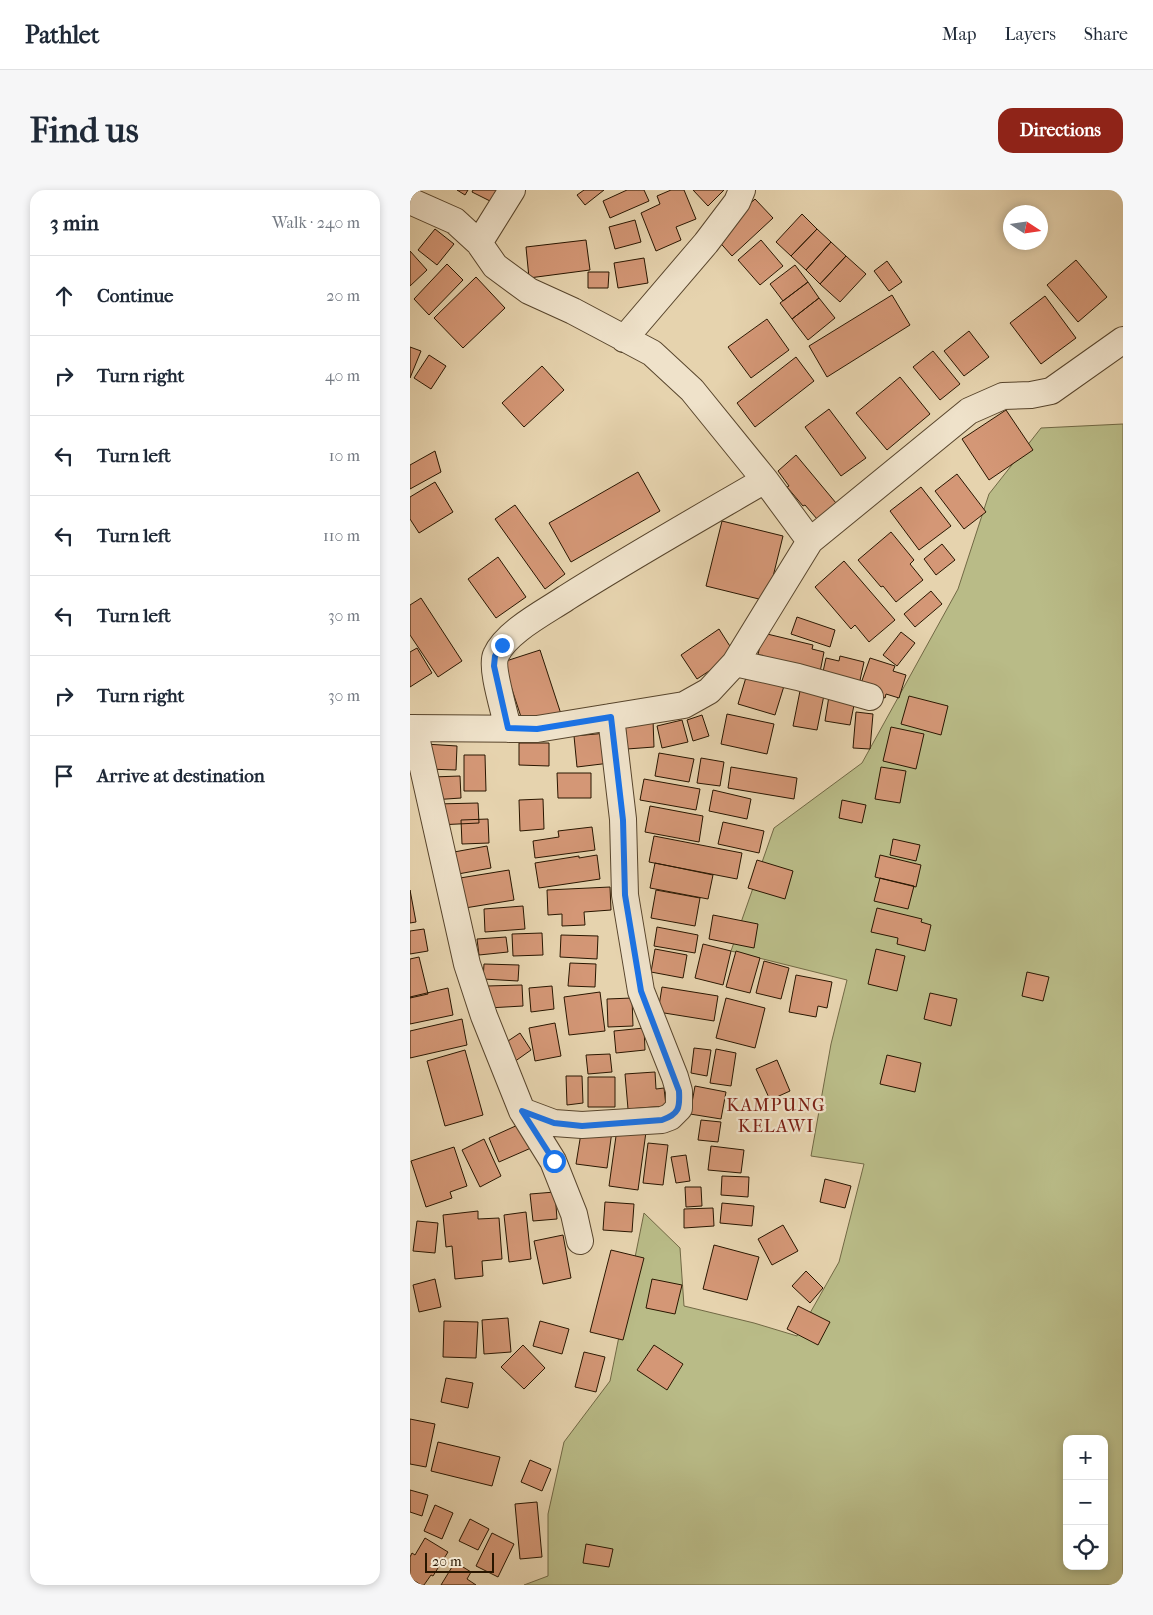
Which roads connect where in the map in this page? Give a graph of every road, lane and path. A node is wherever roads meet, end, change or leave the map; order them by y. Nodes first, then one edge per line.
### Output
1 (512, 190) edge
2 (742, 190) edge
3 (410, 201) edge
4 (479, 243) junction
5 (624, 339) junction
6 (1123, 340) edge
7 (765, 480) junction
8 (810, 541) junction
9 (734, 663) junction
10 (870, 697) dead end
11 (611, 717) junction
12 (412, 728) edge
13 (508, 728) junction
14 (522, 1111) junction
15 (580, 1241) dead end

1 - 4 street
2 - 5 street
3 - 4 street
4 - 5 street
5 - 7 street
6 - 8 street
7 - 8 street
7 - 13 street
8 - 9 street
9 - 10 street
9 - 11 street
11 - 13 street
11 - 14 street
12 - 13 street
12 - 14 street
14 - 15 street

